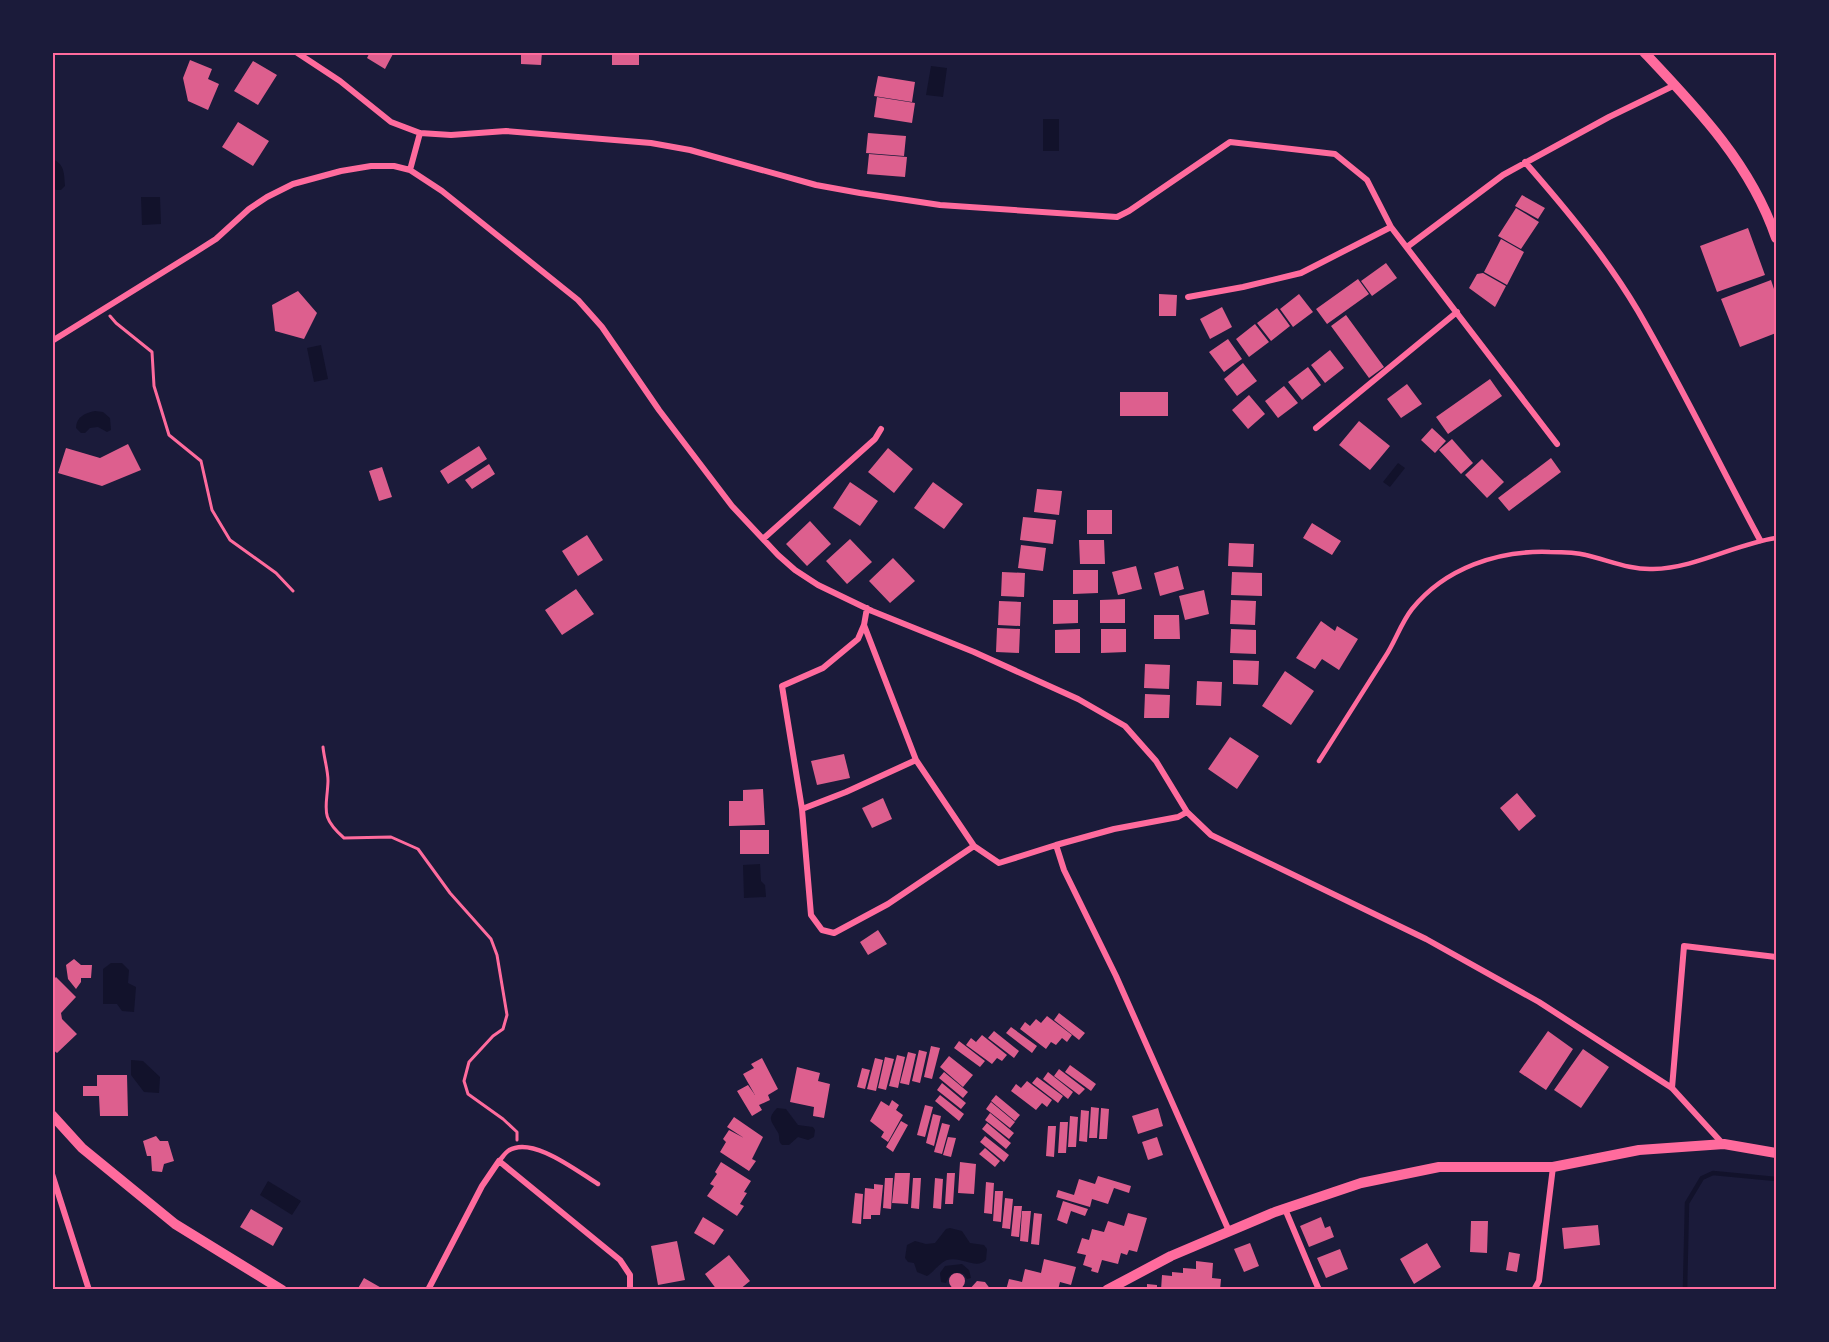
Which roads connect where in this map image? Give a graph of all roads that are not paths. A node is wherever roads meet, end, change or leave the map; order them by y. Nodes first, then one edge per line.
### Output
1 (296, 52) edge
2 (1644, 52) edge
3 (1675, 85) junction
4 (420, 133) junction
5 (1525, 162) junction
6 (410, 170) junction
7 (1391, 227) junction
8 (1776, 238) edge
9 (1407, 247) junction
10 (1188, 297) dead end
11 (1457, 312) junction
12 (52, 341) edge
13 (1316, 428) dead end
14 (881, 429) dead end
15 (1557, 444) dead end
16 (1776, 537) edge
17 (764, 539) junction
18 (1760, 540) junction
19 (867, 608) junction
20 (864, 625) junction
21 (916, 760) junction
22 (1319, 761) dead end
23 (802, 809) junction
24 (1187, 812) junction
25 (1056, 845) junction
26 (974, 846) junction
27 (1776, 957) edge
28 (1672, 1088) junction
29 (52, 1115) edge
30 (1724, 1144) junction
31 (1776, 1153) edge
32 (499, 1161) junction
33 (1553, 1167) junction
34 (52, 1174) edge
35 (598, 1184) dead end
36 (1285, 1209) junction
37 (1229, 1231) junction
38 (89, 1290) edge
39 (282, 1290) edge
40 (428, 1290) edge
41 (630, 1290) edge
42 (1107, 1290) edge
43 (1319, 1290) edge
44 (1534, 1290) edge

1 - 4 street
2 - 3 street
3 - 5 street
3 - 8 street
4 - 6 street
4 - 7 street
5 - 9 street
5 - 18 street
6 - 12 street
6 - 17 street
7 - 9 street
7 - 10 street
9 - 11 street
11 - 13 street
11 - 15 street
14 - 17 street
16 - 18 lane
17 - 19 street
18 - 22 lane
19 - 20 street
19 - 24 street
20 - 21 street
20 - 23 street
21 - 23 street
21 - 26 street
23 - 26 street
24 - 25 street
24 - 28 street
25 - 26 street
25 - 37 street
27 - 28 street
28 - 30 street
29 - 39 street
30 - 31 street
30 - 33 street
32 - 35 lane
32 - 40 street
32 - 41 street
33 - 36 street
33 - 44 street
34 - 38 street
36 - 37 street
36 - 43 street
37 - 42 street

